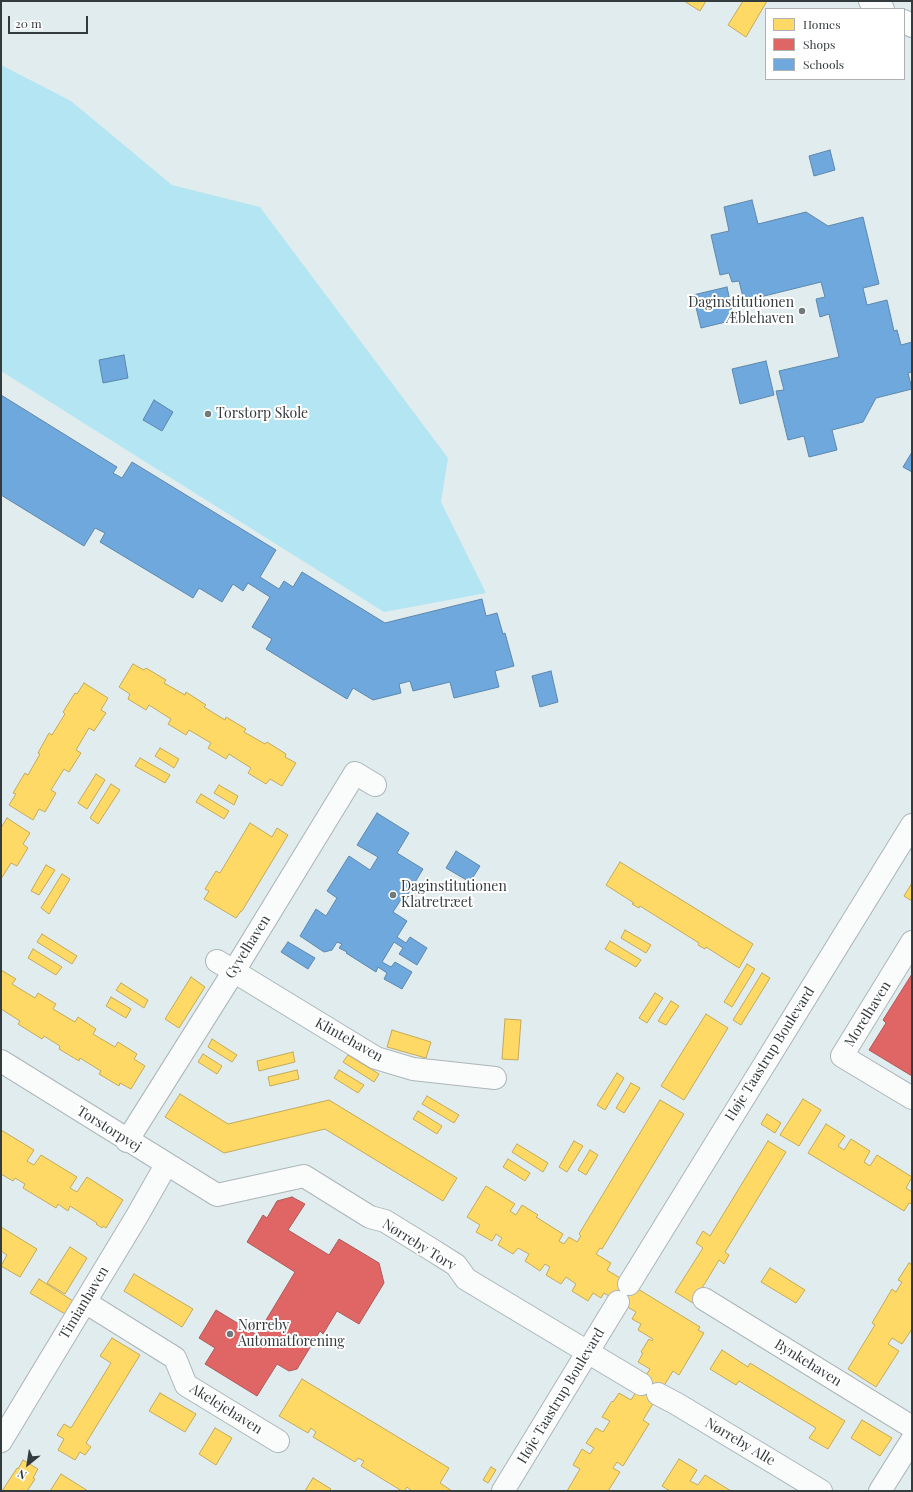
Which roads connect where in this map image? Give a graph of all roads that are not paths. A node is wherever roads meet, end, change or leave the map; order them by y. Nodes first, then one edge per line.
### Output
1 (870, 1) edge
2 (881, 8) edge
3 (375, 785) dead end
4 (912, 825) edge
5 (912, 942) edge
6 (225, 966) junction
7 (1, 1062) edge
8 (495, 1078) dead end
9 (912, 1098) edge
10 (127, 1141) junction
11 (166, 1165) junction
12 (217, 1195) joint
13 (704, 1299) dead end
14 (85, 1302) junction
15 (588, 1352) junction
16 (912, 1427) edge
17 (1, 1440) edge
18 (912, 1440) edge
19 (278, 1441) dead end
20 (503, 1491) edge
21 (821, 1491) edge
22 (880, 1491) edge

1 - 2 street
3 - 6 street, Gyvelhaven
4 - 15 street, Høje Taastrup Boulevard
5 - 9 street, Morelhaven
6 - 8 street, Klintehaven
6 - 10 street, Gyvelhaven
7 - 10 street, Torstorpvej
10 - 11 street, Torstorpvej
11 - 12 street, Torstorpvej
11 - 14 street, Timianhaven
12 - 15 street, Nørreby Torv
13 - 16 street, Bynkehaven
14 - 17 street, Timianhaven
14 - 19 street, Akelejehaven
15 - 20 street, Høje Taastrup Boulevard
15 - 21 street, Nørreby Alle
18 - 22 street

